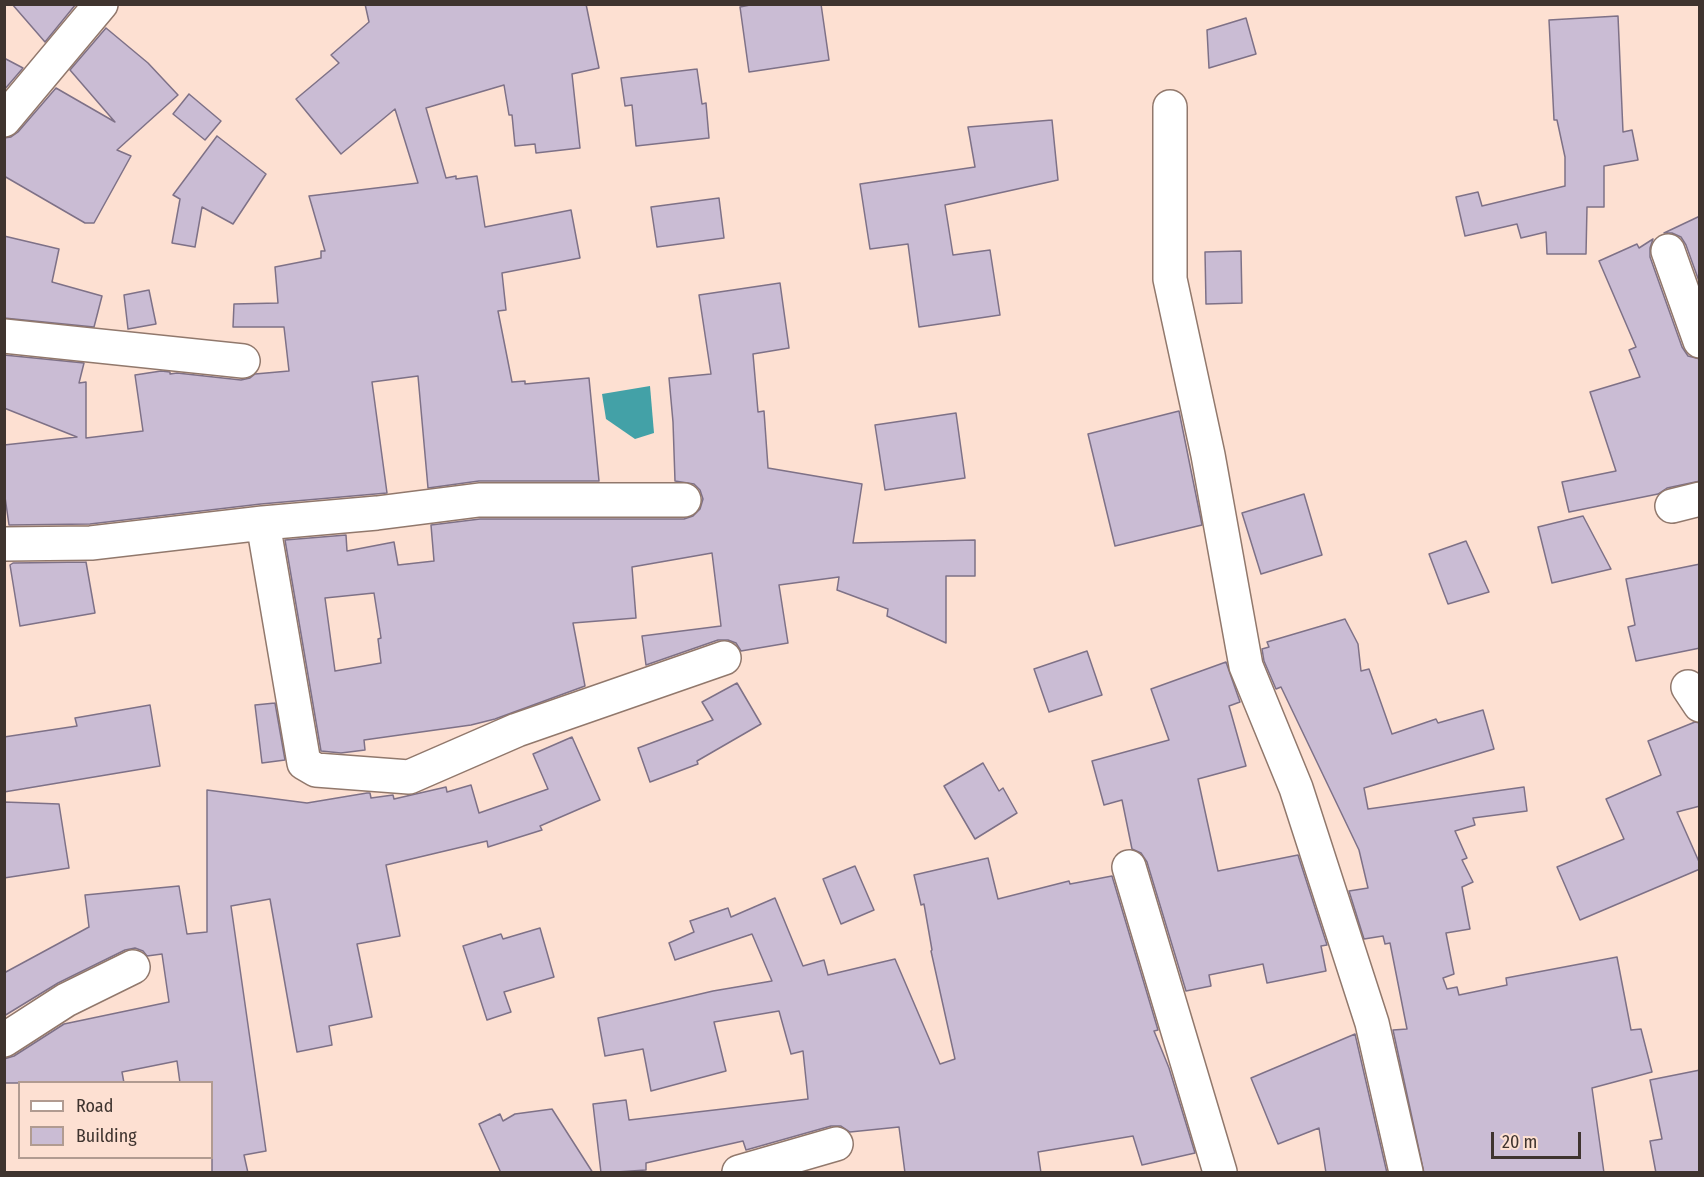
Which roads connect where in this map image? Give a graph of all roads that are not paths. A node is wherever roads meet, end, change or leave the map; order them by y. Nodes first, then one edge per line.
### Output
1 (101, 4) edge
2 (1170, 107) dead end
3 (4, 120) edge
4 (1668, 251) dead end
5 (4, 336) edge
6 (1700, 341) edge
7 (243, 361) dead end
8 (684, 500) dead end
9 (263, 523) junction
10 (4, 544) edge
11 (724, 658) dead end
12 (1129, 867) dead end
13 (133, 967) dead end
14 (4, 1040) edge
15 (836, 1144) dead end
16 (739, 1173) edge
17 (1220, 1173) edge
18 (1406, 1173) edge

1 - 3 street
2 - 18 street
4 - 6 street
5 - 7 street
8 - 9 street
9 - 10 street
9 - 11 street
12 - 17 street
13 - 14 street
15 - 16 street

